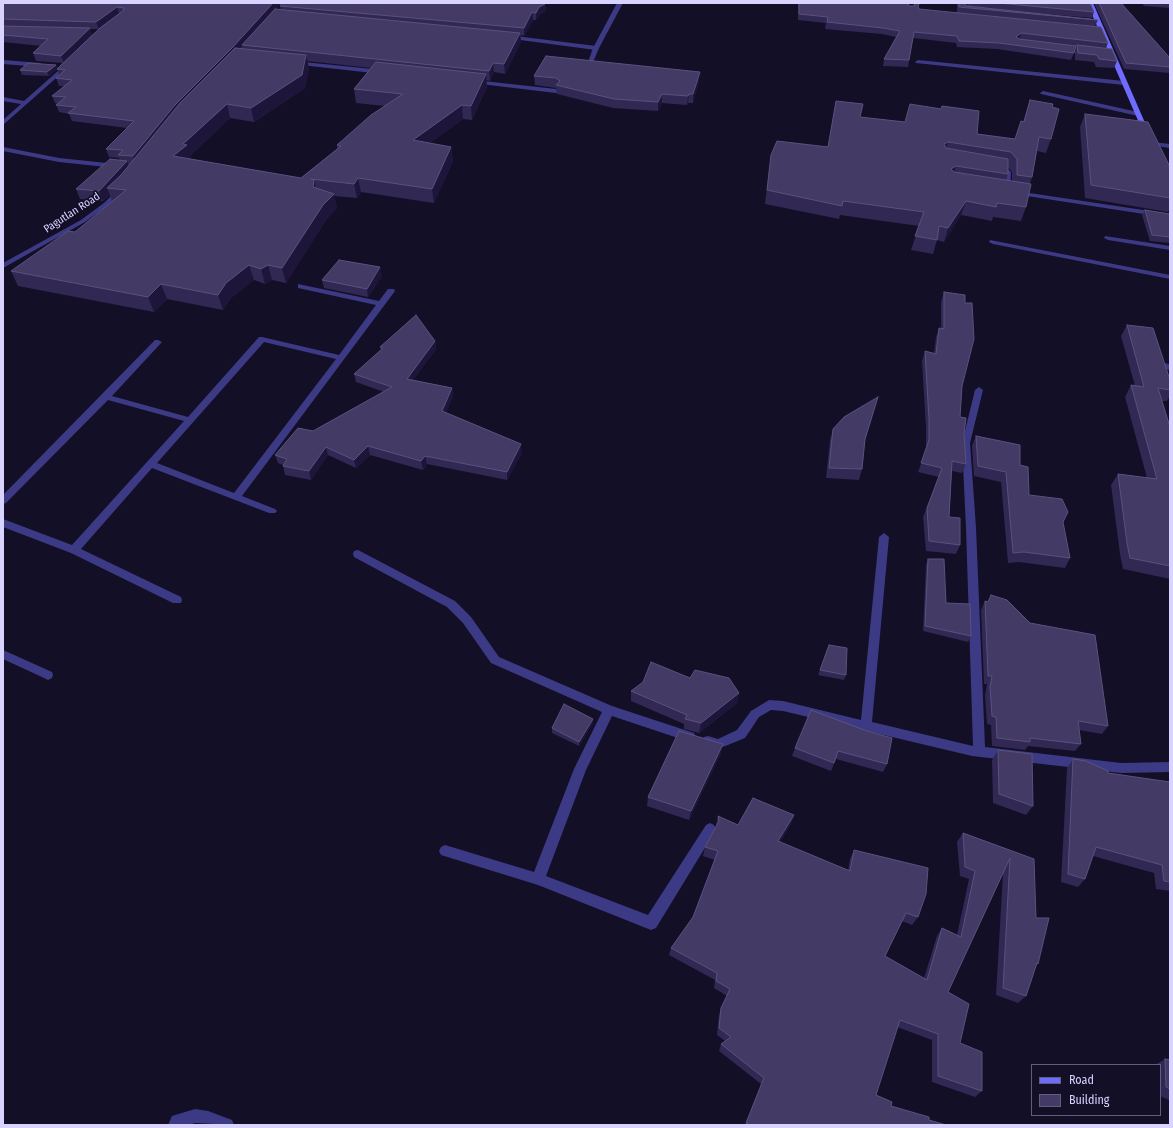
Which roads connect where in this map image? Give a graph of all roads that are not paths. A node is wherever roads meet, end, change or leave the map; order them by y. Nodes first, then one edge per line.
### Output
1 (620, 3) edge
2 (1090, 3) edge
3 (1090, 21) edge
4 (1098, 22) junction
5 (1094, 30) edge
6 (1101, 30) junction
7 (498, 36) edge
8 (596, 48) junction
9 (1103, 52) edge
10 (1111, 53) junction
11 (76, 58) edge
12 (3, 62) edge
13 (284, 62) edge
14 (918, 62) dead end
15 (50, 66) edge
16 (58, 66) edge
17 (66, 67) junction
18 (588, 67) edge
19 (385, 73) edge
20 (470, 82) edge
21 (1124, 84) junction
22 (556, 91) edge
23 (1043, 93) dead end
24 (3, 99) edge
25 (25, 103) junction
26 (1138, 114) junction
27 (3, 123) edge
28 (1152, 144) junction
29 (1170, 146) edge
30 (3, 149) edge
31 (1155, 151) edge
32 (993, 166) edge
33 (124, 167) edge
34 (127, 182) edge
35 (1170, 216) edge
36 (1108, 238) dead end
37 (993, 242) dead end
38 (1170, 248) edge
39 (3, 266) edge
40 (1170, 277) edge
41 (301, 286) dead end
42 (391, 291) dead end
43 (382, 304) junction
44 (158, 342) dead end
45 (342, 358) junction
46 (979, 390) dead end
47 (106, 397) junction
48 (190, 420) junction
49 (151, 464) junction
50 (236, 497) junction
51 (3, 501) edge
52 (272, 511) dead end
53 (3, 523) edge
54 (884, 537) dead end
55 (74, 550) junction
56 (358, 554) dead end
57 (177, 600) dead end
58 (3, 654) edge
59 (48, 675) dead end
60 (609, 710) junction
61 (866, 726) junction
62 (979, 751) junction
63 (1170, 767) edge
64 (710, 829) dead end
65 (445, 850) dead end
66 (538, 879) junction
67 (175, 1125) edge
68 (227, 1125) edge

1 - 8 street
2 - 4 street
3 - 4 street
4 - 6 street
5 - 6 street
6 - 10 street
7 - 8 street
8 - 18 street
9 - 10 street
10 - 21 street
11 - 17 street
12 - 15 street
13 - 19 street
14 - 21 street
16 - 17 street
17 - 25 street
20 - 22 street
21 - 26 street
23 - 26 street
24 - 25 street
25 - 27 street
26 - 28 street
28 - 29 street
28 - 31 street
30 - 33 street
32 - 35 street
34 - 39 street, Pagutlan Road
36 - 38 street
37 - 40 street
41 - 43 street
42 - 43 street
43 - 45 street
44 - 47 street
45 - 48 street
45 - 50 street
46 - 62 street
47 - 48 street
47 - 51 street
48 - 49 street
49 - 50 street
49 - 55 street
50 - 52 street
53 - 55 street
54 - 61 street
55 - 57 street
56 - 60 street
58 - 59 street
60 - 61 street
60 - 66 street
61 - 62 street
62 - 63 street
64 - 66 street
65 - 66 street
67 - 68 street

